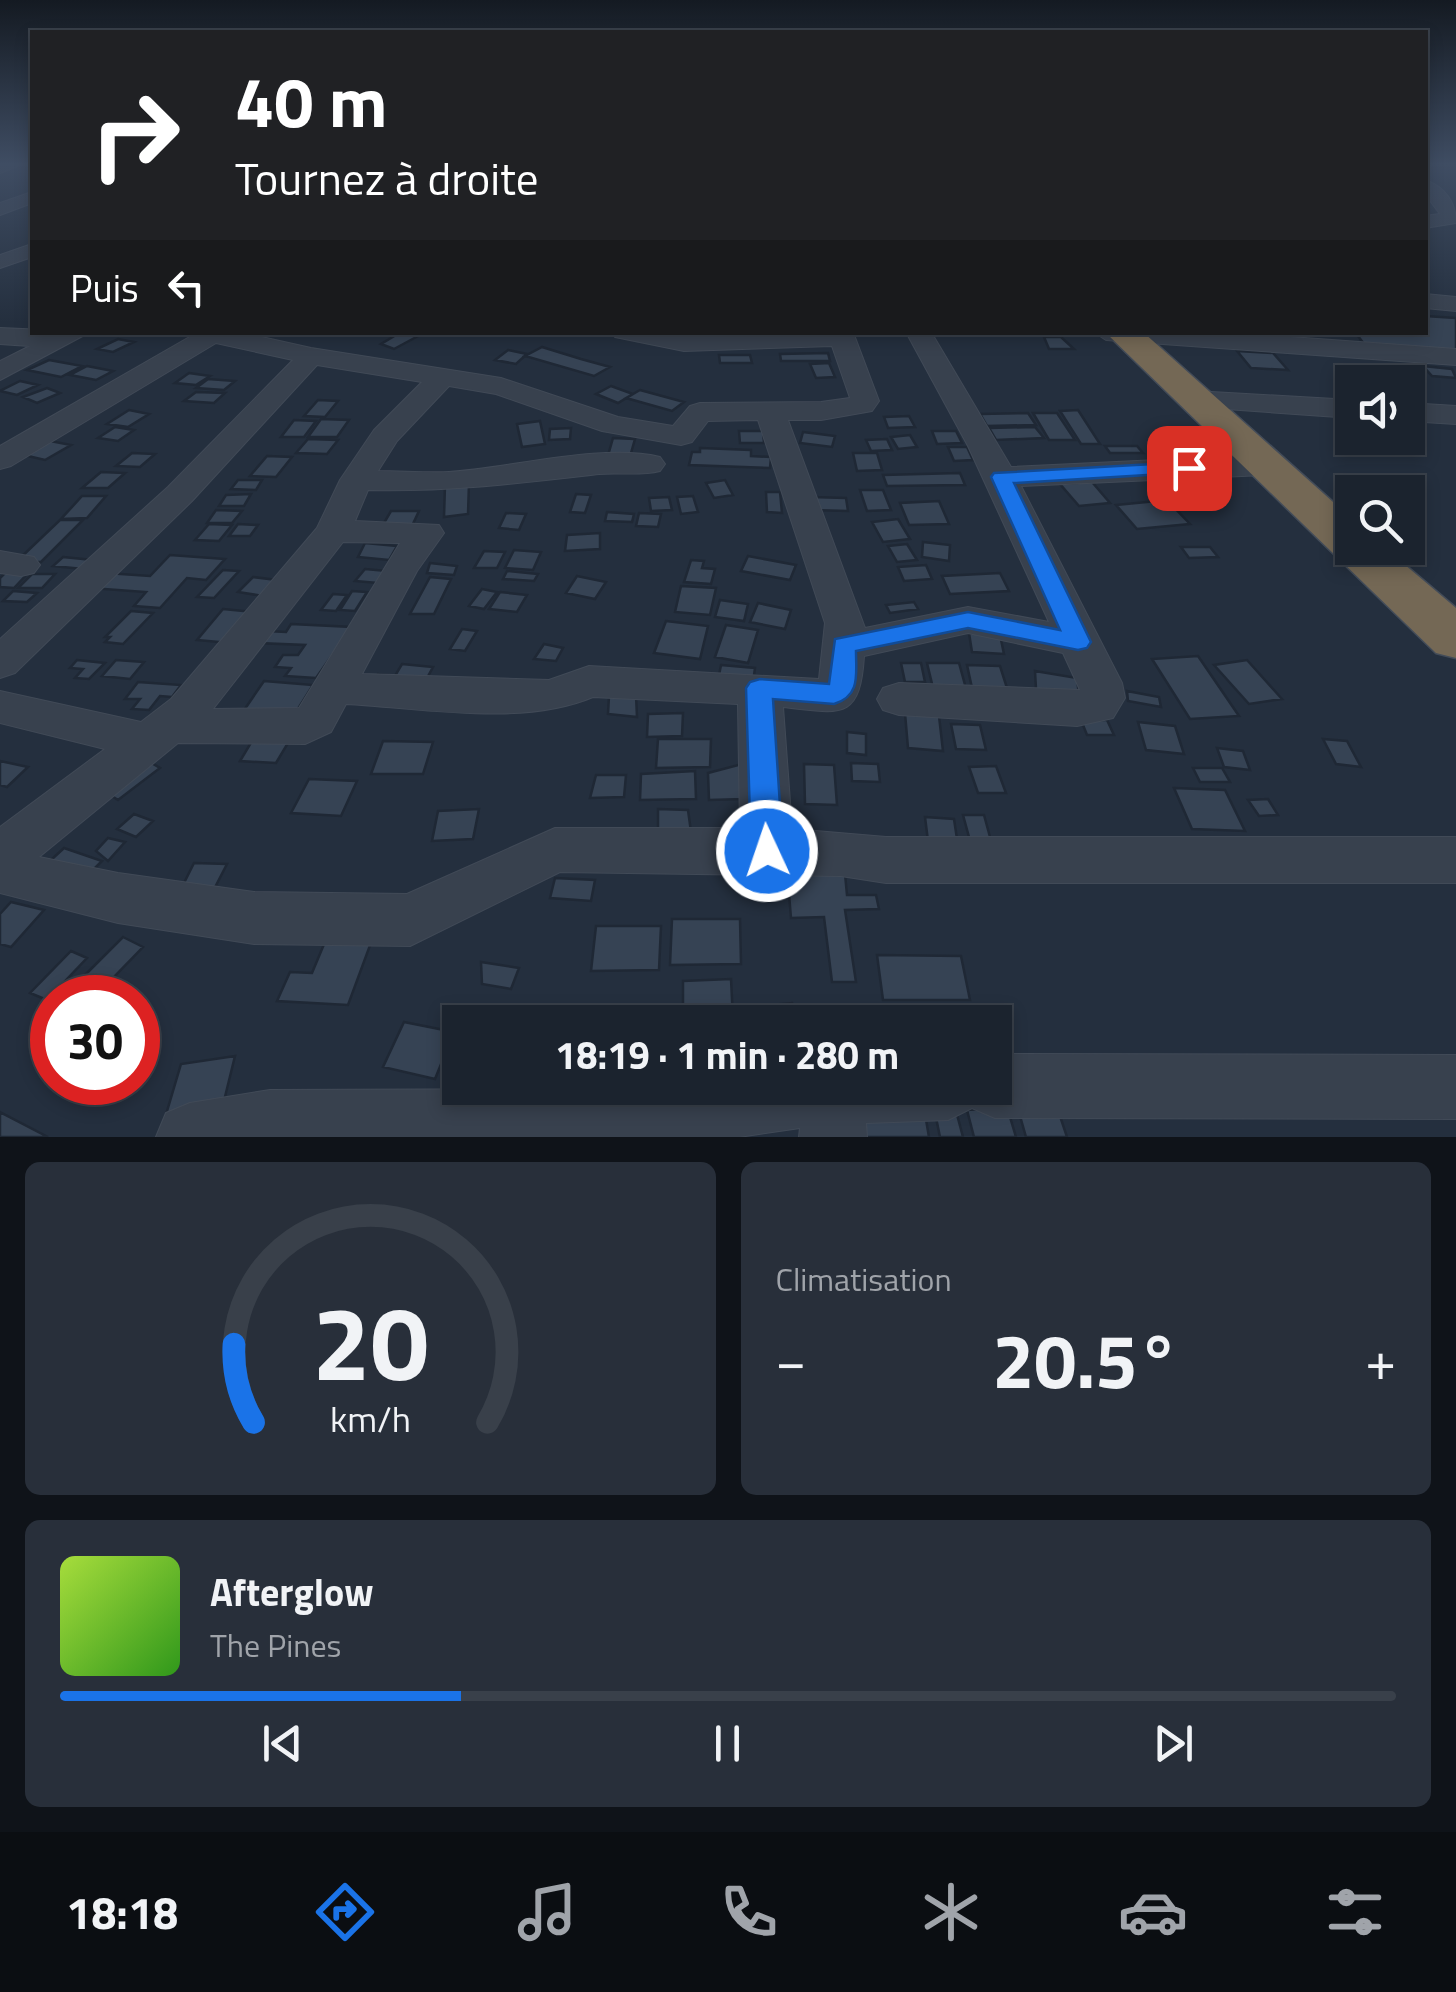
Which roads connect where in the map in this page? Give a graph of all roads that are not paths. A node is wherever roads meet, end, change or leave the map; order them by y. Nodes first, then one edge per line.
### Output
1 (1452, 216) edge
2 (1428, 222) edge
3 (30, 251) edge
4 (0, 262) edge
5 (1428, 300) edge
6 (1456, 304) edge
7 (205, 335) edge
8 (212, 335) edge
9 (338, 335) edge
10 (639, 335) edge
11 (824, 335) edge
12 (841, 335) edge
13 (920, 335) edge
14 (1125, 335) edge
15 (1162, 335) edge
16 (0, 336) edge
17 (69, 337) edge
18 (308, 355) junction
19 (1456, 357) edge
20 (0, 372) edge
21 (443, 376) junction
22 (1194, 400) junction
23 (1335, 408) edge
24 (770, 412) junction
25 (1425, 413) edge
26 (1456, 415) edge
27 (0, 459) edge
28 (649, 464) dead end
29 (1264, 465) junction
30 (1001, 477) junction
31 (356, 480) junction
32 (1335, 529) edge
33 (334, 531) junction
34 (1375, 565) edge
35 (1456, 639) edge
36 (1078, 642) junction
37 (844, 646) junction
38 (0, 664) edge
39 (333, 688) junction
40 (760, 688) junction
41 (899, 700) dead end
42 (0, 707) edge
43 (158, 734) junction
44 (767, 851) junction
45 (0, 857) edge
46 (1456, 860) edge
47 (0, 866) edge
48 (1012, 1086) edge
49 (1456, 1087) edge
50 (873, 1105) edge
51 (833, 1114) edge
52 (668, 1125) edge
53 (190, 1137) edge

1 - 2 street
3 - 4 street
5 - 6 street
7 - 27 street
8 - 18 street
9 - 18 street
10 - 11 street
12 - 24 street
13 - 30 street
14 - 22 highway
15 - 19 street
16 - 17 street
17 - 20 street
18 - 21 street
18 - 38 street
21 - 24 street
21 - 31 street
22 - 23 street
22 - 29 highway
24 - 37 street
25 - 26 street
28 - 31 street
29 - 30 street
29 - 32 highway
30 - 36 street
31 - 33 street
33 - 39 street
33 - 43 street
34 - 35 highway
36 - 37 street
36 - 41 street
37 - 40 street
39 - 40 street
39 - 43 street
40 - 44 street
42 - 43 street
43 - 45 street
44 - 46 street
44 - 47 street
48 - 49 street
50 - 51 street
51 - 52 street
52 - 53 street

